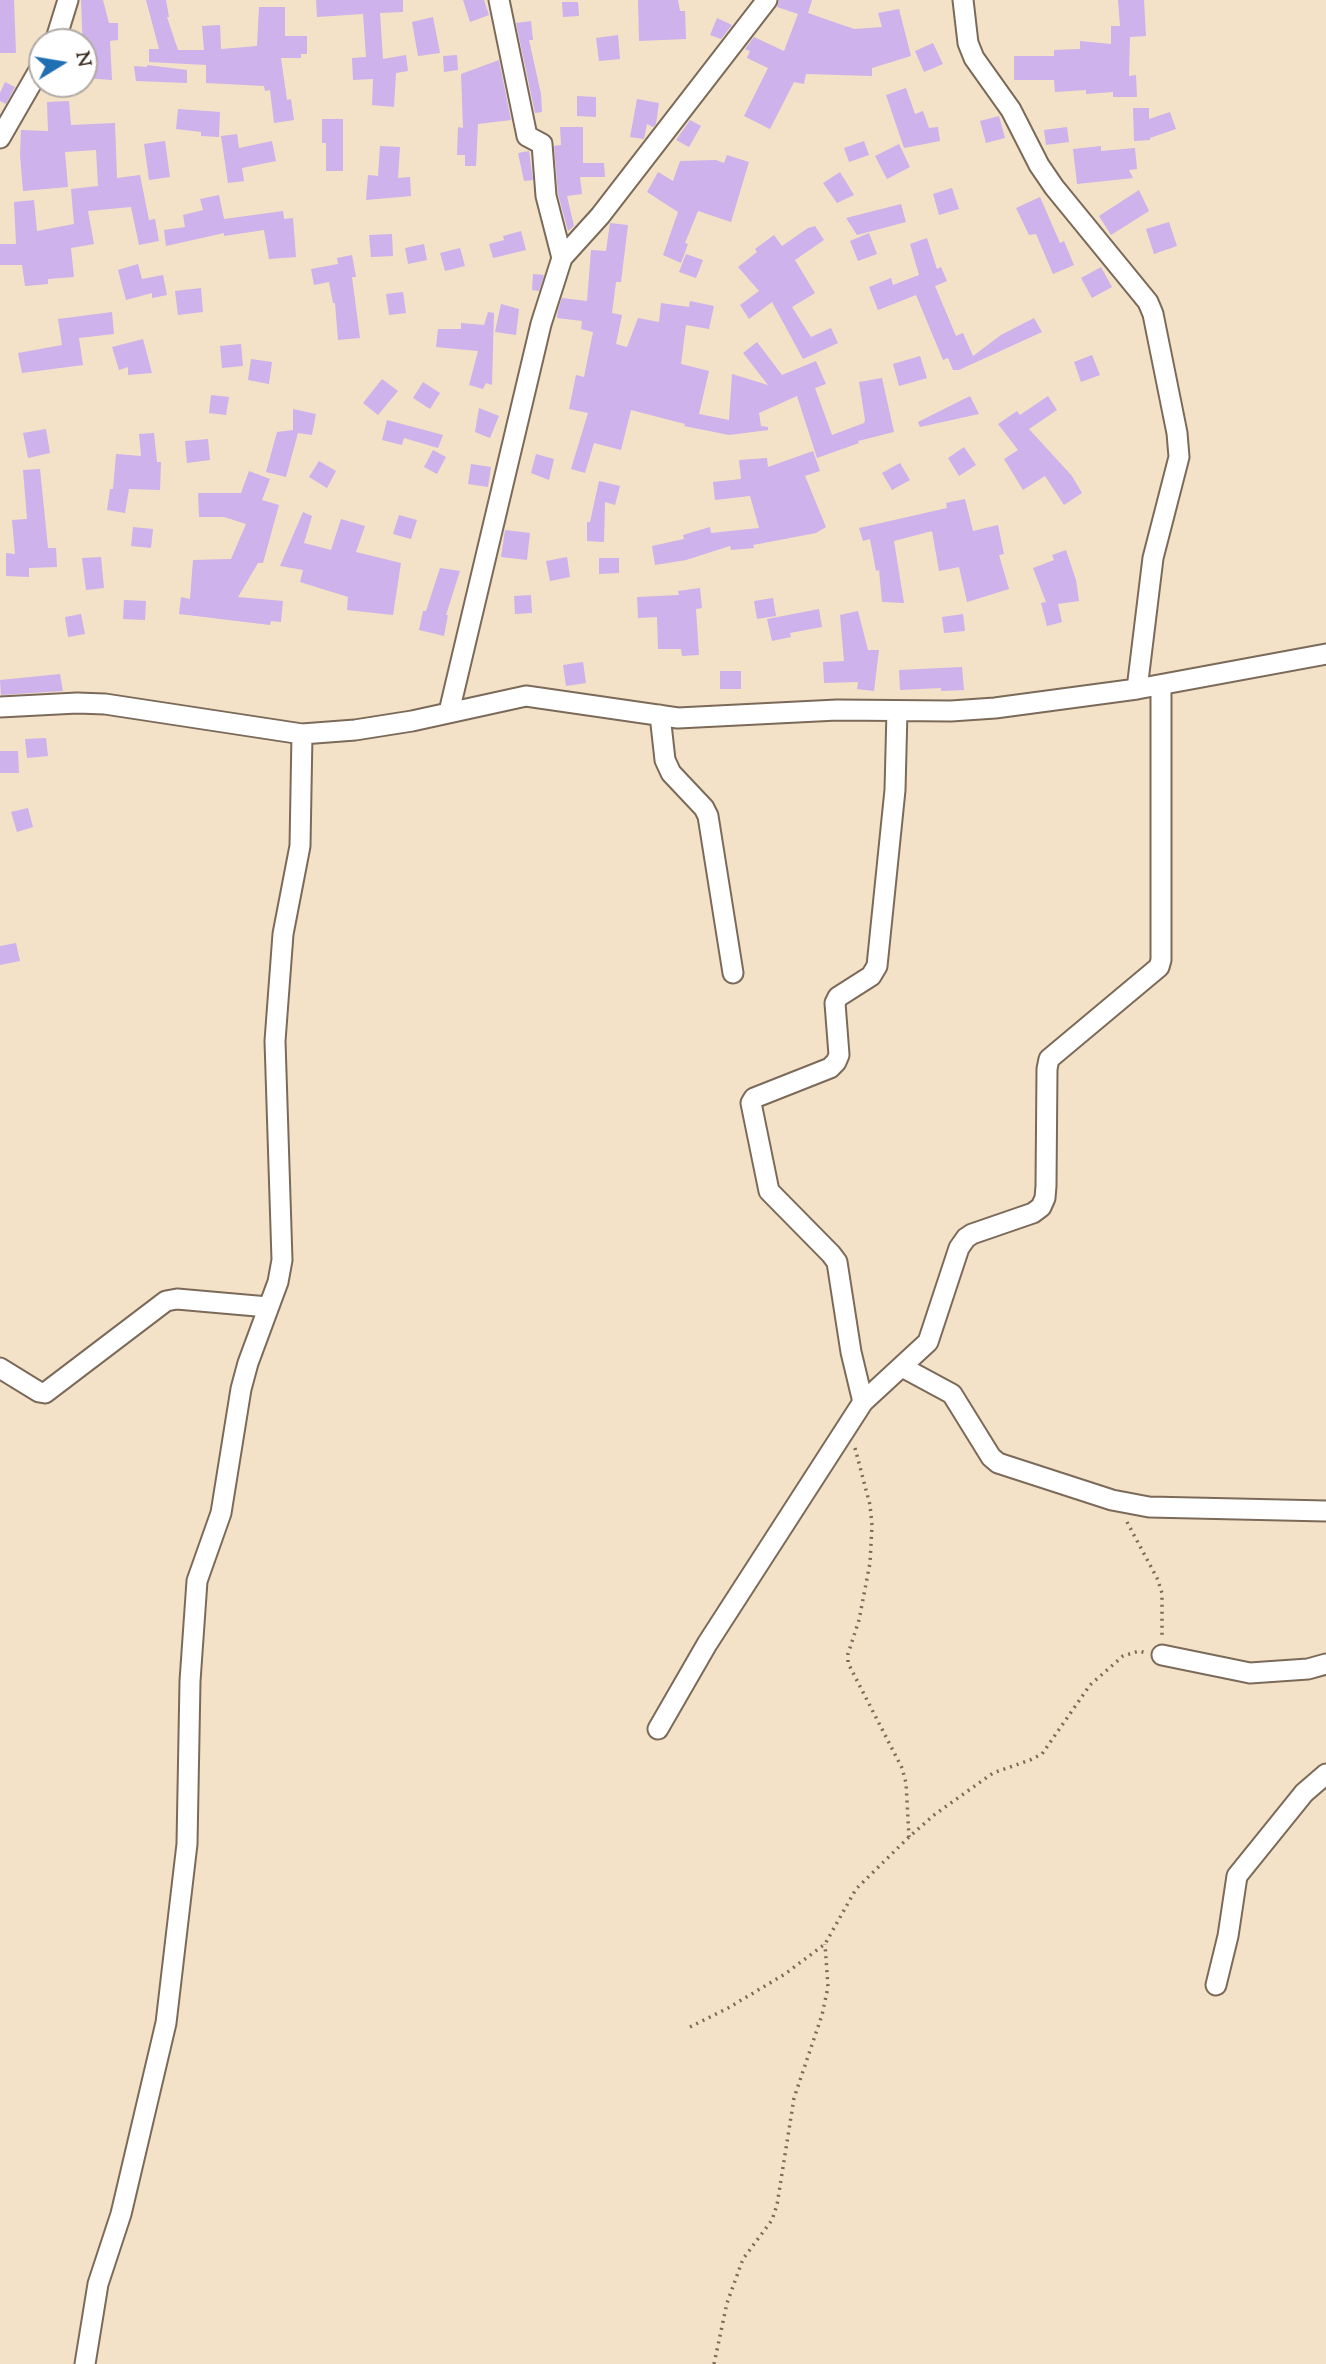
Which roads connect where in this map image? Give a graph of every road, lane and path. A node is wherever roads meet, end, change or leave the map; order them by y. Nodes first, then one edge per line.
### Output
1 (68, 0) edge
2 (499, 0) edge
3 (767, 0) edge
4 (963, 0) edge
5 (59, 28) edge
6 (28, 89) edge
7 (0, 138) edge
8 (562, 258) junction
9 (1326, 654) edge
10 (1161, 685) junction
11 (1137, 689) junction
12 (0, 707) edge
13 (897, 710) junction
14 (449, 712) junction
15 (660, 715) junction
16 (302, 734) junction
17 (733, 974) dead end
18 (268, 1307) junction
19 (902, 1367) junction
20 (0, 1368) edge
21 (863, 1402) junction
22 (849, 1425) junction
23 (1112, 1500) junction
24 (1326, 1511) edge
25 (1162, 1655) junction
26 (1326, 1664) edge
27 (658, 1729) dead end
28 (1326, 1774) edge
29 (909, 1837) junction
30 (825, 1944) junction
31 (1216, 1985) dead end
32 (690, 2027) dead end
33 (85, 2364) edge
34 (714, 2364) edge

1 - 5 street
2 - 8 street
3 - 8 street
4 - 11 street
6 - 7 street
8 - 14 street
9 - 10 street
10 - 11 street
10 - 19 street
11 - 13 street
12 - 16 street
13 - 15 street
13 - 21 street
14 - 15 street
14 - 16 street
15 - 17 street
16 - 18 street
18 - 20 street
18 - 33 street
19 - 21 street
19 - 23 street
21 - 22 street
22 - 27 street
22 - 29 path
23 - 24 street
23 - 25 path
25 - 26 street
25 - 29 path
28 - 31 street
29 - 30 path
30 - 32 path
30 - 34 path

